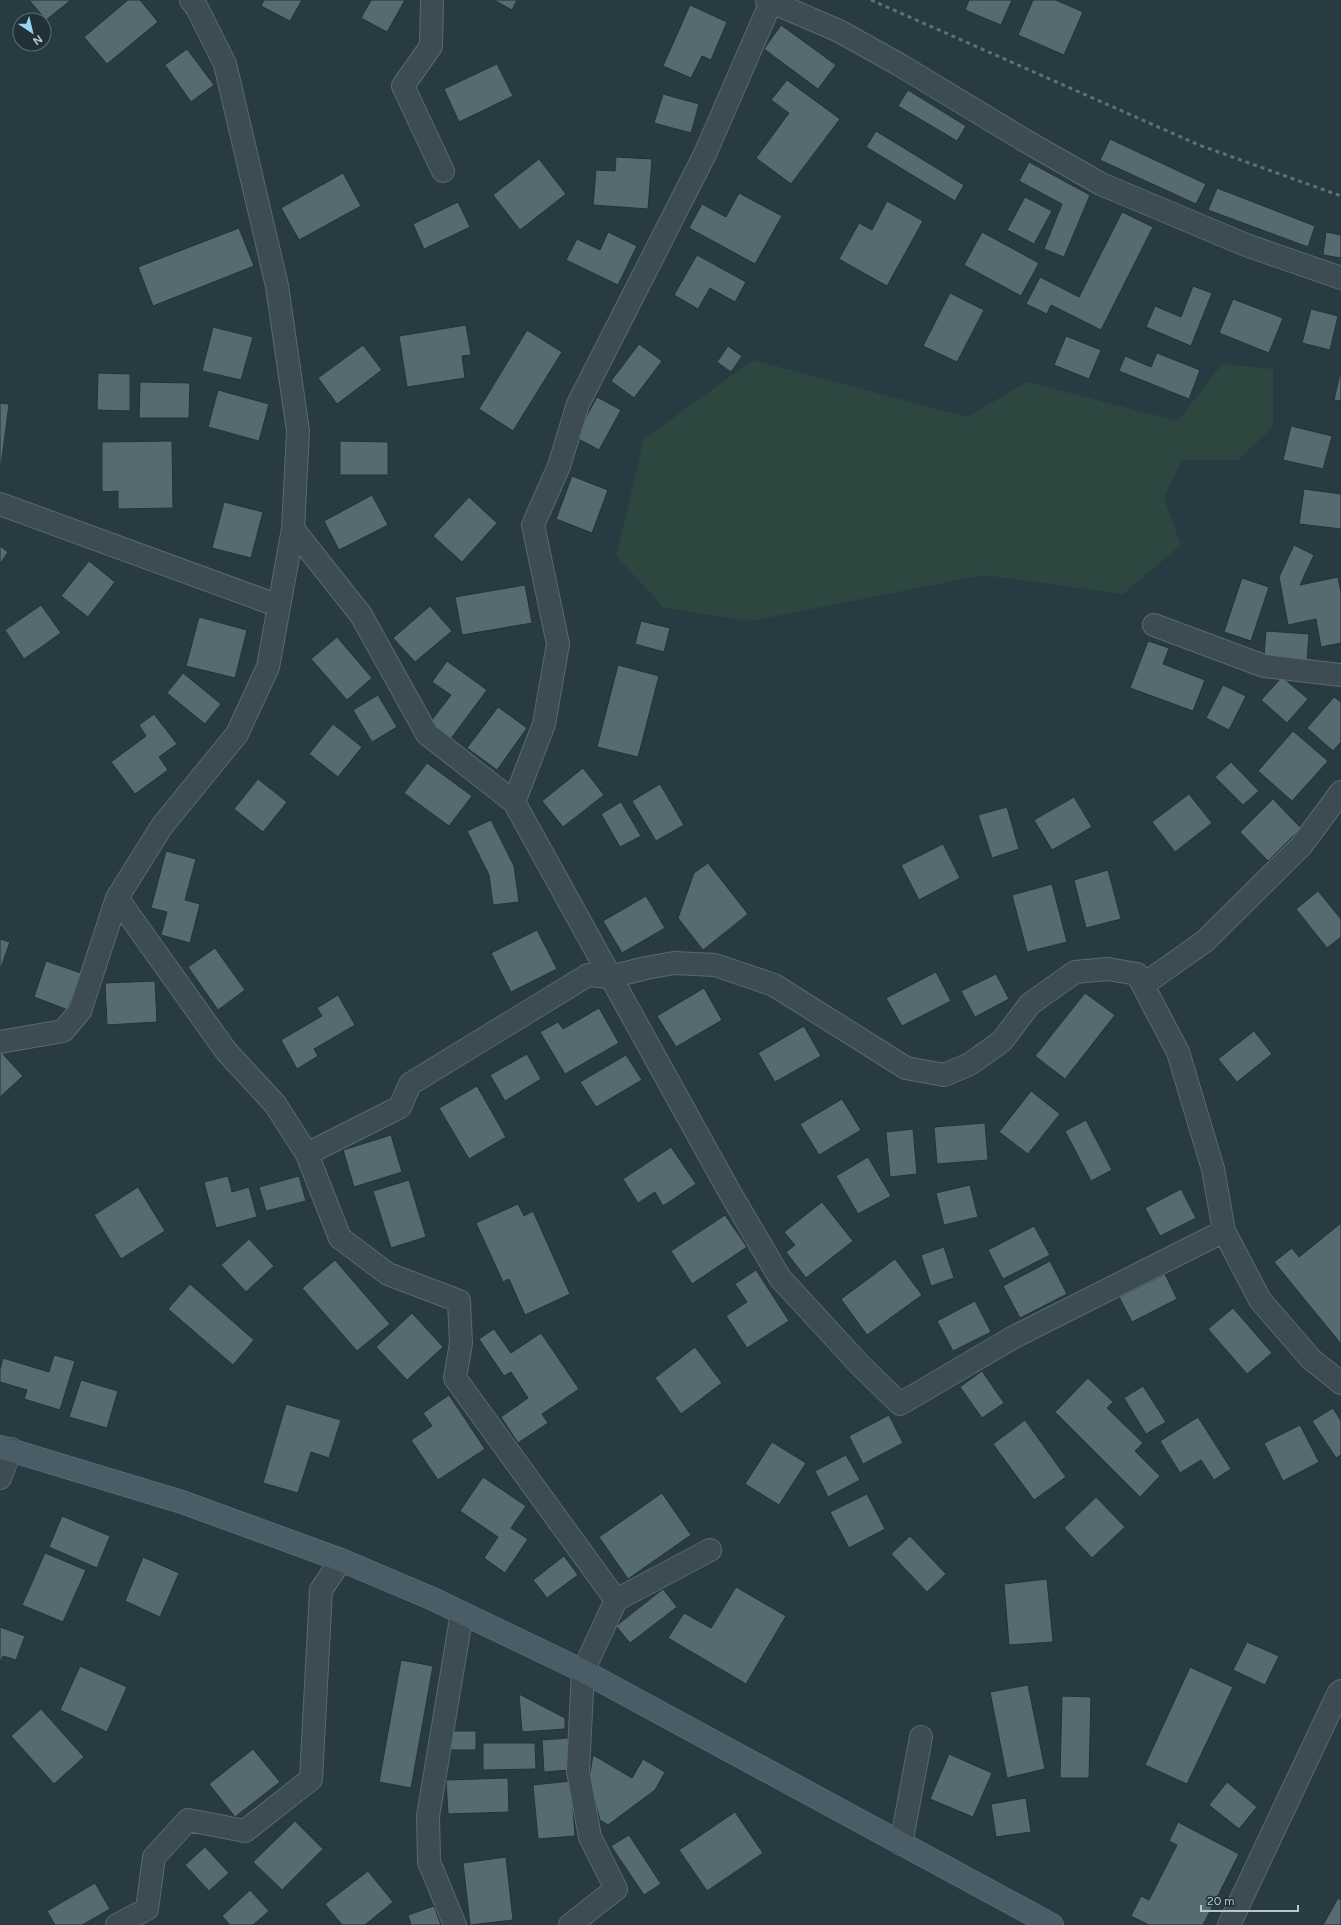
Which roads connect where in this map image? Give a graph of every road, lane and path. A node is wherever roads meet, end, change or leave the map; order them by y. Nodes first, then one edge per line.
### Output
1 (191, 0) edge
2 (432, 0) edge
3 (769, 1) edge
4 (443, 171) dead end
5 (1341, 278) edge
6 (0, 504) edge
7 (293, 529) junction
8 (279, 606) junction
9 (1154, 625) dead end
10 (1341, 675) edge
11 (1341, 792) edge
12 (514, 802) junction
13 (117, 898) junction
14 (610, 977) junction
15 (1143, 985) junction
16 (0, 1042) edge
17 (307, 1154) junction
18 (1224, 1231) junction
19 (1341, 1383) edge
20 (6, 1448) edge
21 (0, 1478) edge
22 (710, 1550) dead end
23 (341, 1560) junction
24 (616, 1600) junction
25 (462, 1613) junction
26 (583, 1671) junction
27 (1341, 1691) edge
28 (921, 1737) dead end
29 (901, 1844) junction
30 (117, 1925) edge
31 (455, 1925) edge
32 (570, 1925) edge
33 (1052, 1925) edge
34 (1229, 1925) edge

1 - 7 street
2 - 4 street
3 - 5 street
3 - 12 street
6 - 8 street
7 - 8 street
7 - 12 street
8 - 13 street
9 - 10 street
11 - 15 street
12 - 14 street
13 - 16 street
13 - 17 street
14 - 15 street
14 - 17 street
14 - 18 street
15 - 18 street
17 - 24 street
18 - 19 street
20 - 21 street
20 - 23 street
22 - 24 street
23 - 25 street
23 - 30 street
24 - 26 street
25 - 26 street
25 - 31 street
26 - 29 street
26 - 32 street
27 - 34 street
28 - 29 street
29 - 33 street

